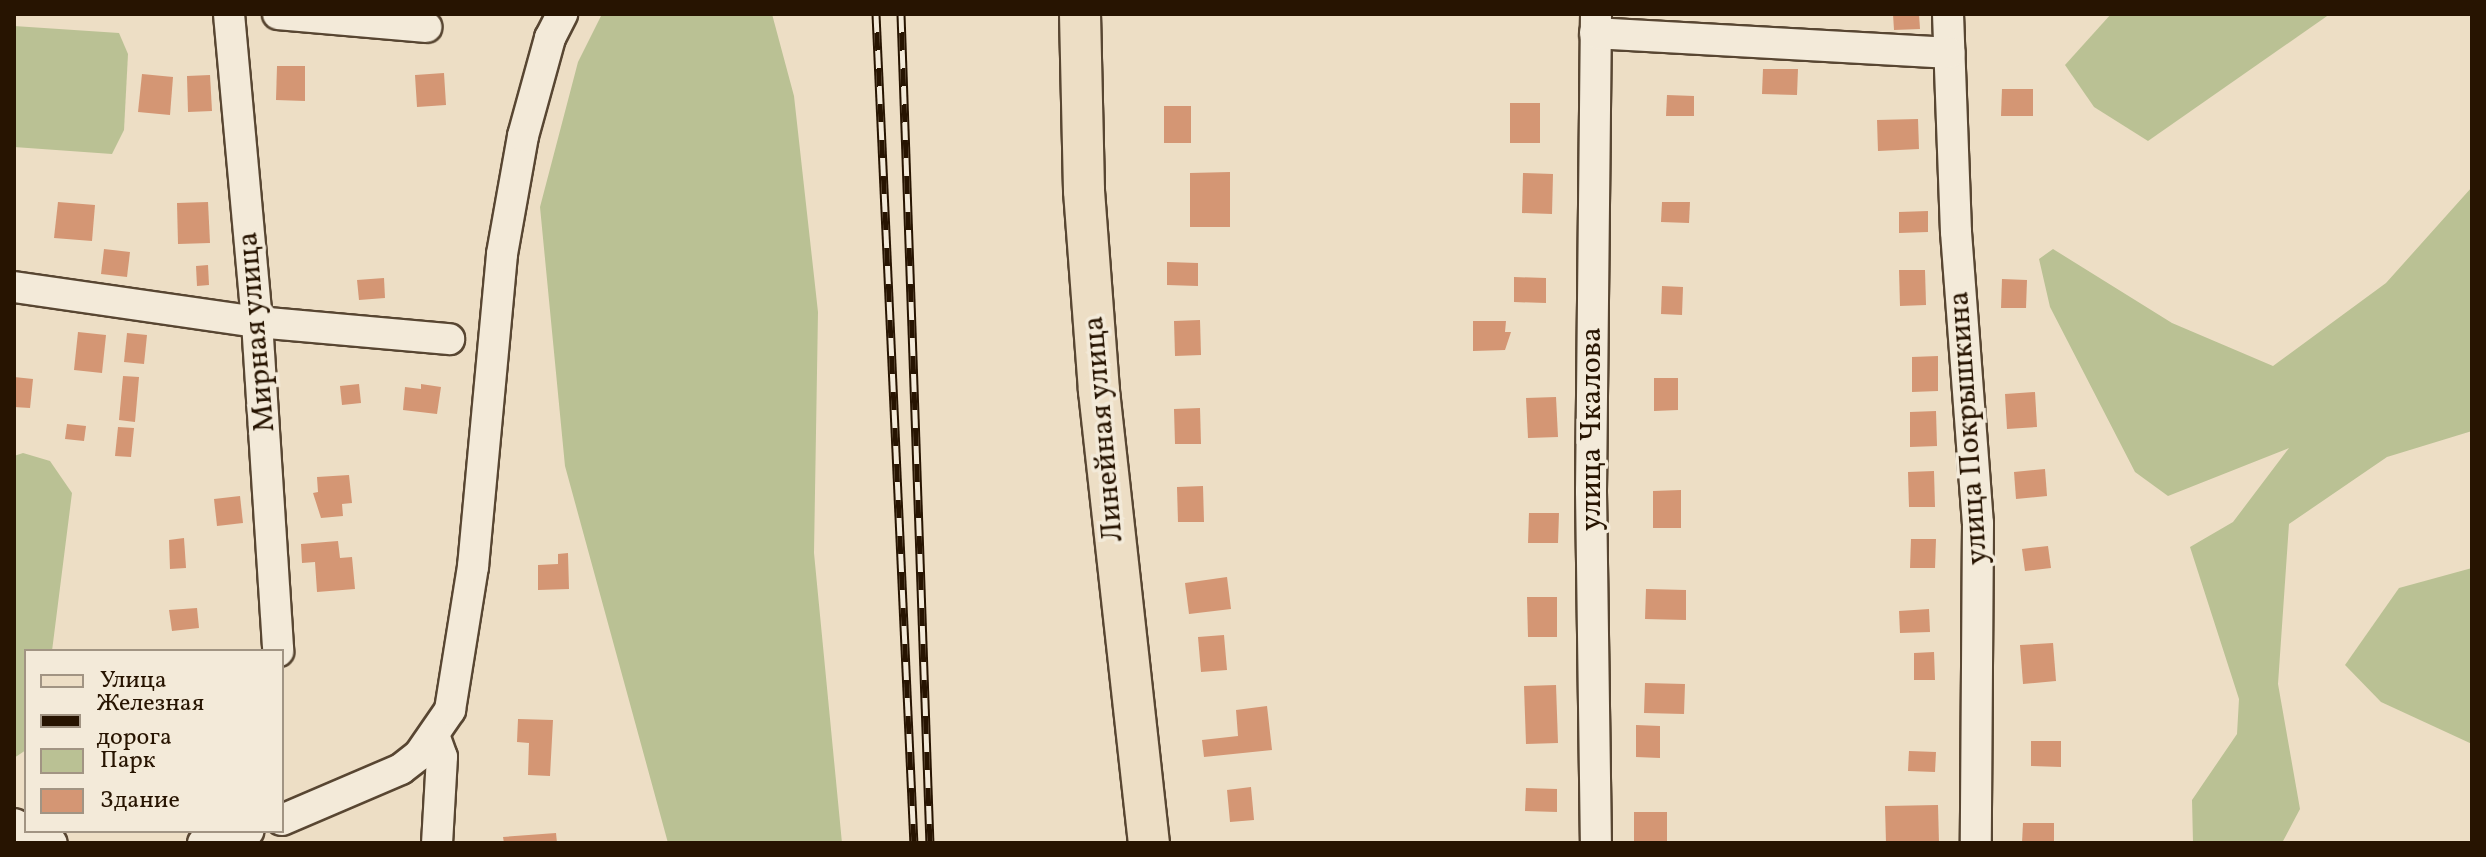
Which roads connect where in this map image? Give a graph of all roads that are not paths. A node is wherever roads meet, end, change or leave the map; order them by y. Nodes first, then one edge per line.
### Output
1 (229, 14) edge
2 (278, 14) edge
3 (562, 14) edge
4 (1080, 14) edge
5 (1948, 14) edge
6 (1595, 23) edge
7 (426, 27) dead end
8 (1949, 53) junction
9 (14, 287) edge
10 (257, 322) junction
11 (449, 339) dead end
12 (278, 649) edge
13 (434, 735) junction
14 (284, 819) edge
15 (32, 833) edge
16 (241, 833) edge
17 (52, 843) edge
18 (205, 843) edge
19 (437, 843) edge
20 (1149, 843) edge
21 (1596, 843) edge
22 (1976, 843) edge

1 - 10 street, Мирная улица
2 - 7 street
3 - 13 street
4 - 20 main road, Линейная улица
5 - 8 street, улица Покрышкина
6 - 8 street
6 - 21 street, улица Чкалова
8 - 22 street, улица Покрышкина
9 - 10 street
10 - 11 street
10 - 12 street, Мирная улица
13 - 14 street
13 - 19 street
15 - 17 street
16 - 18 street

